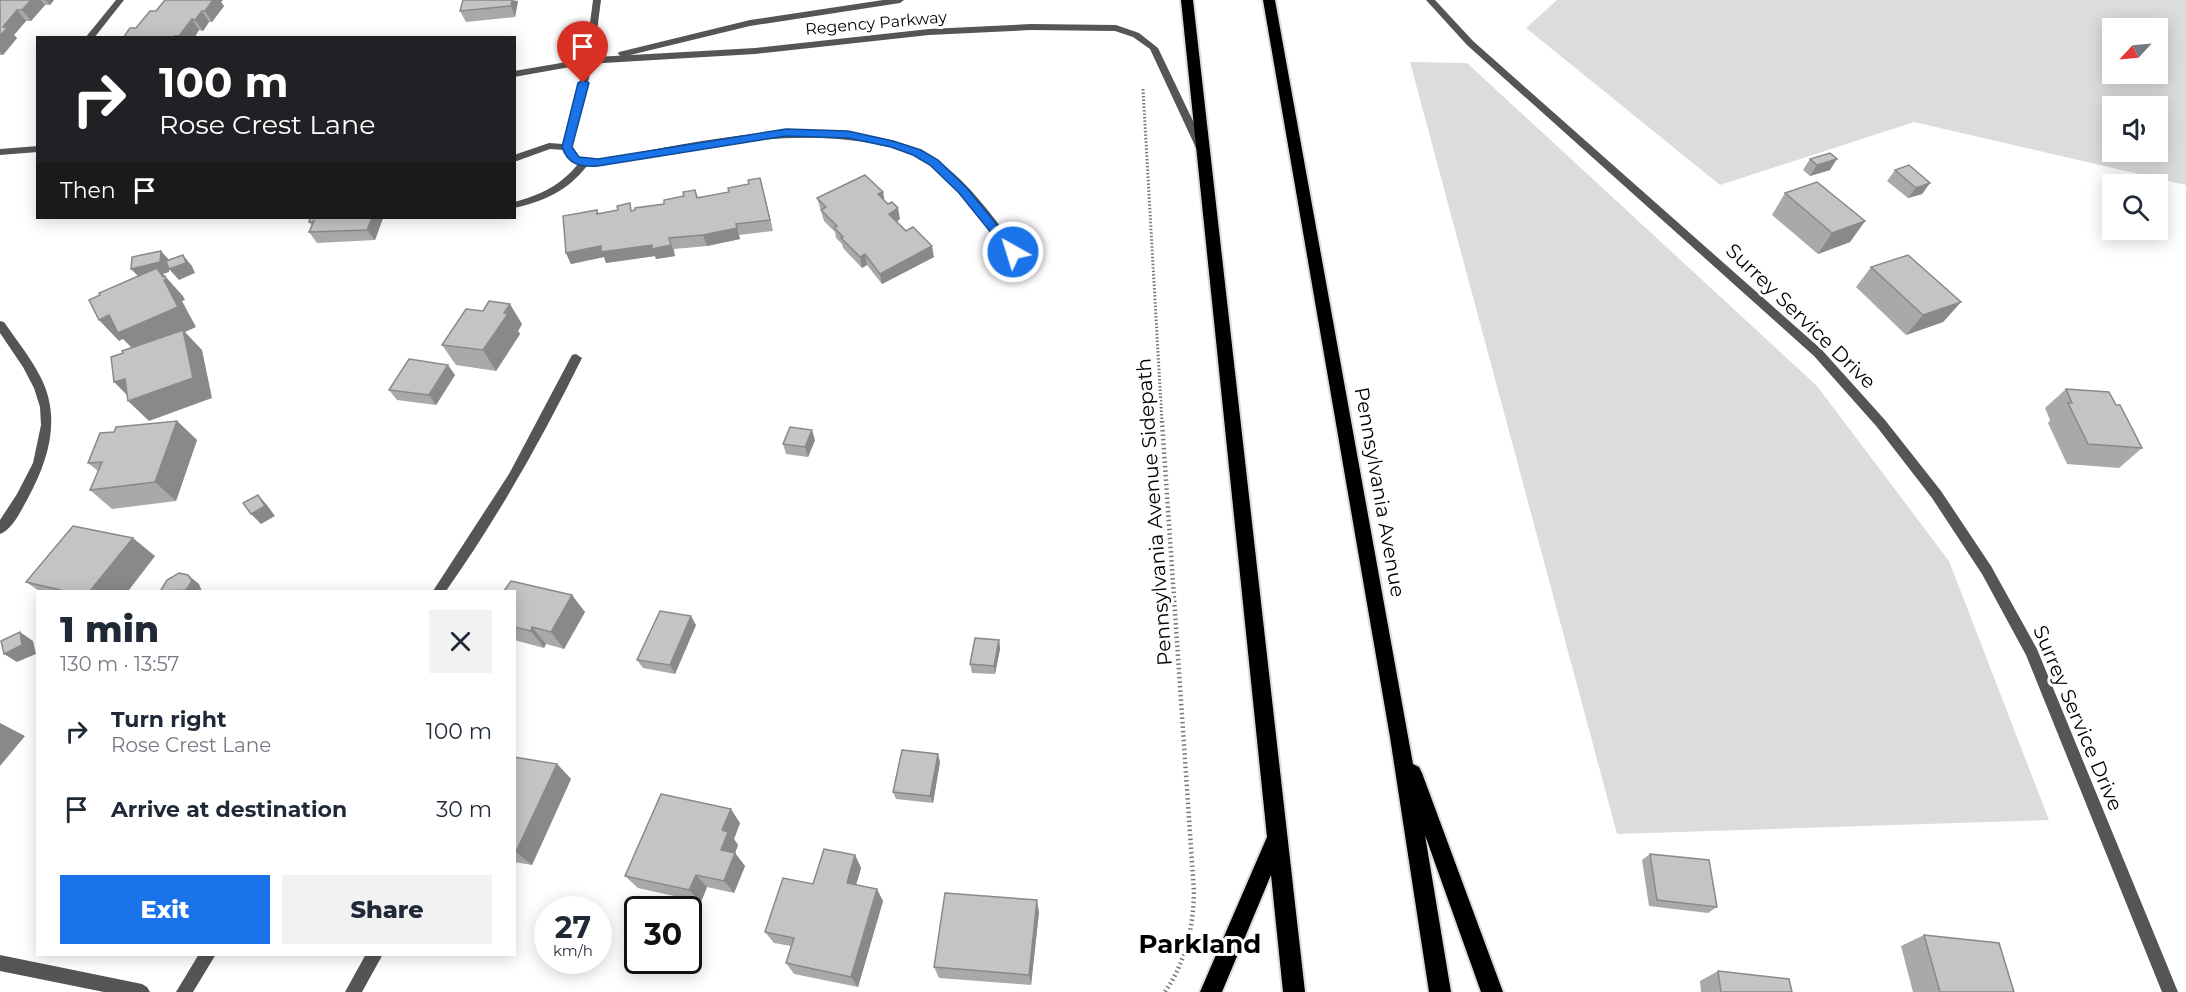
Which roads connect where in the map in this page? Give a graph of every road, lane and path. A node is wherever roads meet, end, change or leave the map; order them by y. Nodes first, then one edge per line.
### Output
1 (120, 0) edge
2 (597, 0) edge
3 (900, 0) edge
4 (1187, 0) edge
5 (1269, 0) edge
6 (1430, 0) edge
7 (91, 36) edge
8 (589, 62) junction
9 (516, 74) edge
10 (1143, 87) dead end
11 (567, 147) junction
12 (36, 149) edge
13 (0, 152) edge
14 (1203, 152) junction
15 (516, 158) edge
16 (584, 163) junction
17 (516, 205) edge
18 (1026, 268) dead end
19 (0, 325) edge
20 (576, 358) dead end
21 (0, 529) edge
22 (440, 590) edge
23 (1399, 737) junction
24 (1278, 836) junction
25 (207, 956) edge
26 (374, 956) edge
27 (0, 963) edge
28 (142, 992) edge
29 (184, 992) edge
30 (353, 992) edge
31 (1165, 992) edge
32 (1211, 992) edge
33 (1294, 992) edge
34 (1440, 992) edge
35 (1492, 992) edge
36 (2170, 992) edge

1 - 7 street
2 - 8 street
3 - 8 street, Regency Parkway
4 - 14 highway
5 - 23 highway, Pennsylvania Avenue
6 - 36 street, Surrey Service Drive
8 - 9 street, Regency Parkway
8 - 11 street
8 - 14 street, Regency Parkway
10 - 31 path, Pennsylvania Avenue Sidepath
11 - 15 street
11 - 16 street
12 - 13 street
14 - 24 highway
16 - 17 street
16 - 18 street
19 - 21 street
20 - 22 street
23 - 34 highway, Pennsylvania Avenue
23 - 35 highway
24 - 32 highway
24 - 33 highway
25 - 29 street
26 - 30 street
27 - 28 street

